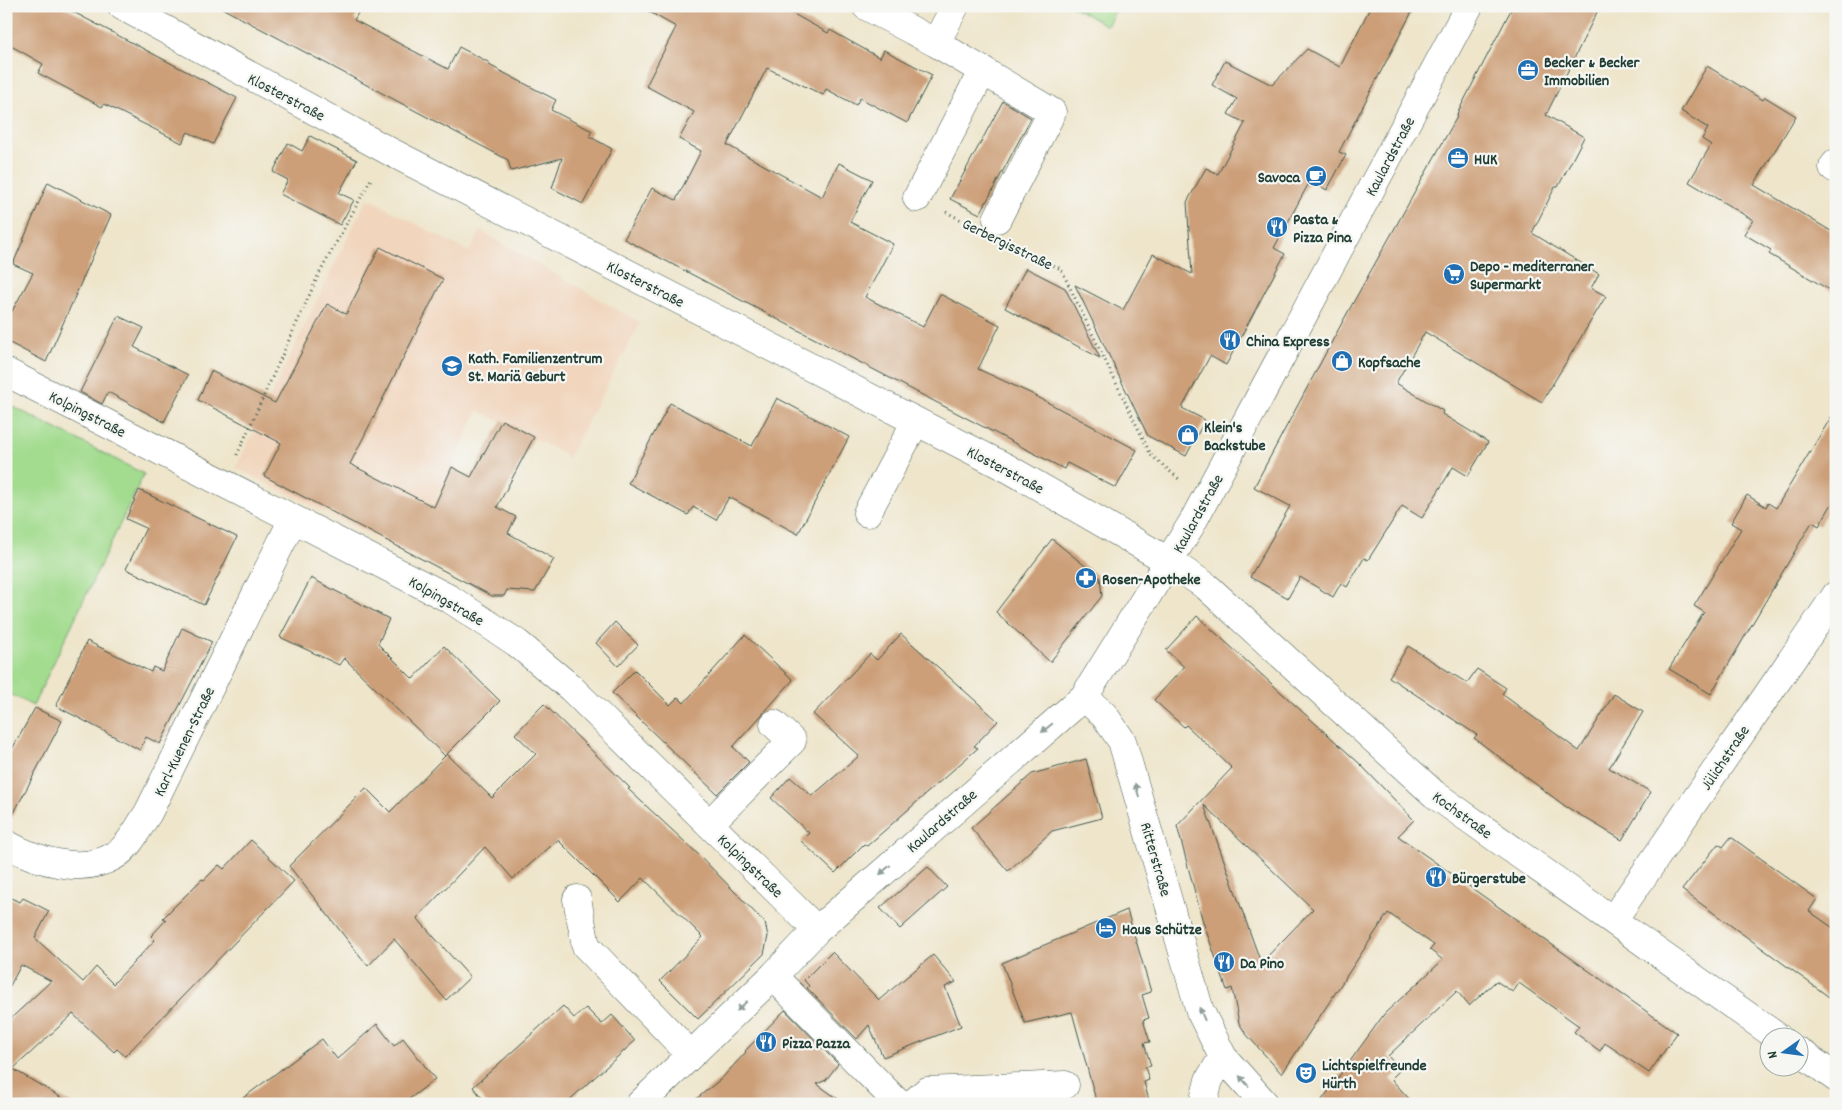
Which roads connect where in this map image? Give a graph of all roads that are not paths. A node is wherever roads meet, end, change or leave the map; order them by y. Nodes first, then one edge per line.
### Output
1 (122, 6) edge
2 (866, 6) edge
3 (956, 6) edge
4 (1468, 6) edge
5 (936, 43) junction
6 (992, 75) junction
7 (1836, 163) edge
8 (1836, 169) edge
9 (917, 198) road end
10 (997, 219) dead end
11 (6, 372) edge
12 (916, 422) junction
13 (868, 513) dead end
14 (293, 518) junction
15 (1170, 562) junction
16 (1836, 595) edge
17 (1084, 697) junction
18 (774, 724) dead end
19 (709, 824) junction
20 (6, 844) edge
21 (577, 899) dead end
22 (1613, 920) junction
23 (817, 930) junction
24 (773, 976) junction
25 (1765, 1028) edge
26 (691, 1055) junction
27 (1223, 1058) junction
28 (1810, 1059) edge
29 (1836, 1078) edge
30 (1064, 1085) dead end
31 (640, 1104) edge
32 (899, 1104) edge
33 (912, 1104) edge
34 (1203, 1104) edge
35 (1266, 1104) edge

1 - 12 street, Klosterstraße
2 - 5 street
3 - 5 street
4 - 15 street, Kaulardstraße
5 - 6 street
6 - 9 street
6 - 10 street
7 - 8 street
11 - 14 street, Kolpingstraße
12 - 13 street
12 - 15 street, Klosterstraße
14 - 19 street, Kolpingstraße
14 - 20 street, Karl-Kuenen-Straße
15 - 17 street, Kaulardstraße
15 - 22 street, Kochstraße
16 - 22 street, Jülichstraße
17 -> 23 street, Kaulardstraße
27 -> 17 street, Ritterstraße
18 - 19 street
19 - 23 street, Kolpingstraße
21 - 26 street
22 - 25 street, Kochstraße
23 - 24 street, Kaulardstraße
24 -> 26 street, Kaulardstraße
24 - 32 street
26 - 31 street, Kaulardstraße
27 - 34 street
35 -> 27 street, Ritterstraße
28 - 29 street
30 - 33 street

